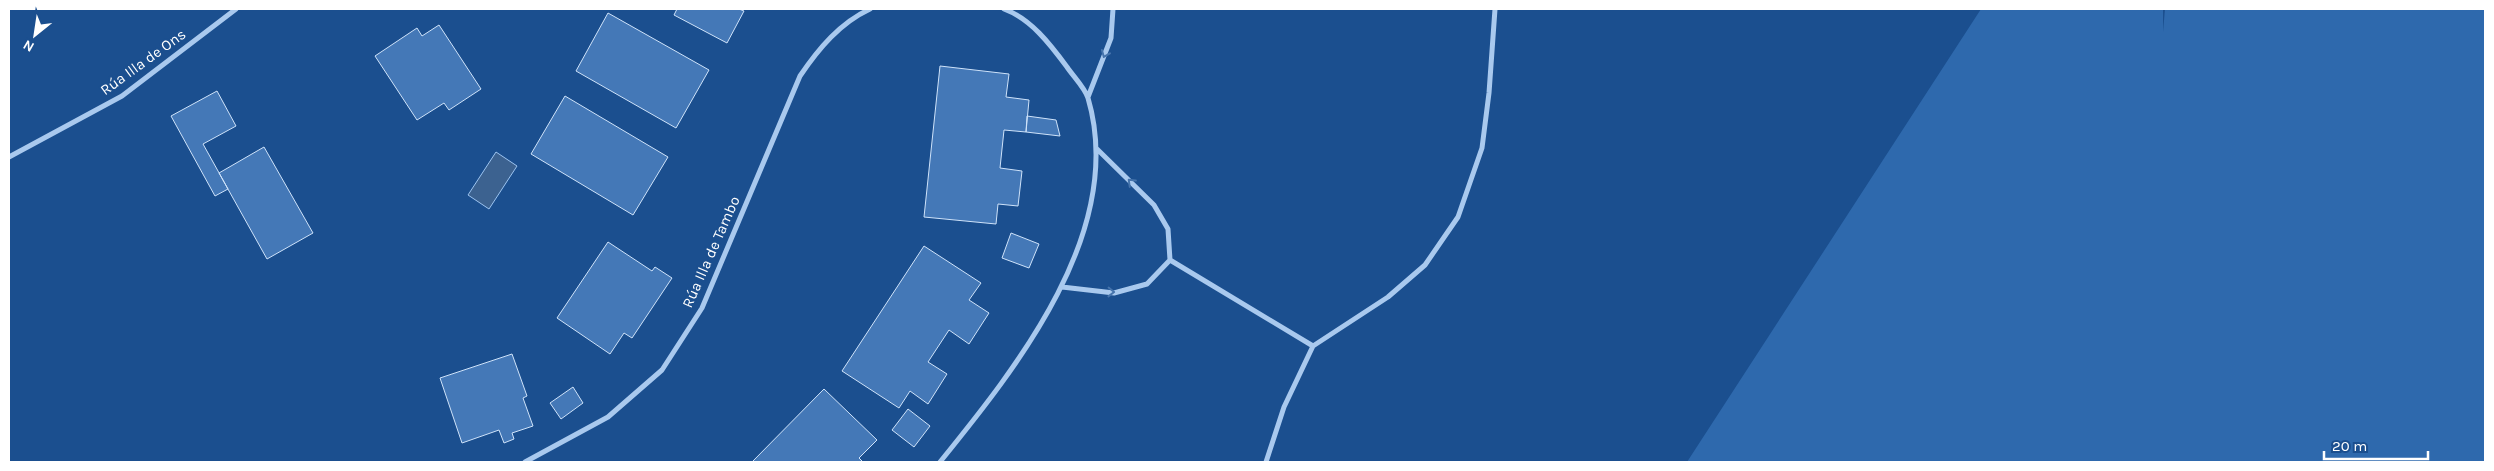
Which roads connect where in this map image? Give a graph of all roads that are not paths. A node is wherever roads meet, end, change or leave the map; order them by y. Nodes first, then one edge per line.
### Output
1 (236, 9) edge
2 (870, 9) edge
3 (1004, 9) edge
4 (1113, 9) edge
5 (1494, 9) edge
6 (1088, 96) junction
7 (1097, 149) junction
8 (9, 157) edge
9 (1170, 260) junction
10 (1062, 287) junction
11 (1313, 346) junction
12 (525, 462) edge
13 (940, 462) edge
14 (1266, 462) edge

1 - 8 street, Rúa Illa de Ons
2 - 12 street, Rúa Illa de Tambo
3 - 6 street
4 -> 6 street
5 - 11 street
6 - 7 street
9 -> 7 street
7 - 10 street
10 -> 9 street
9 - 11 street
10 - 13 street
11 - 14 street

